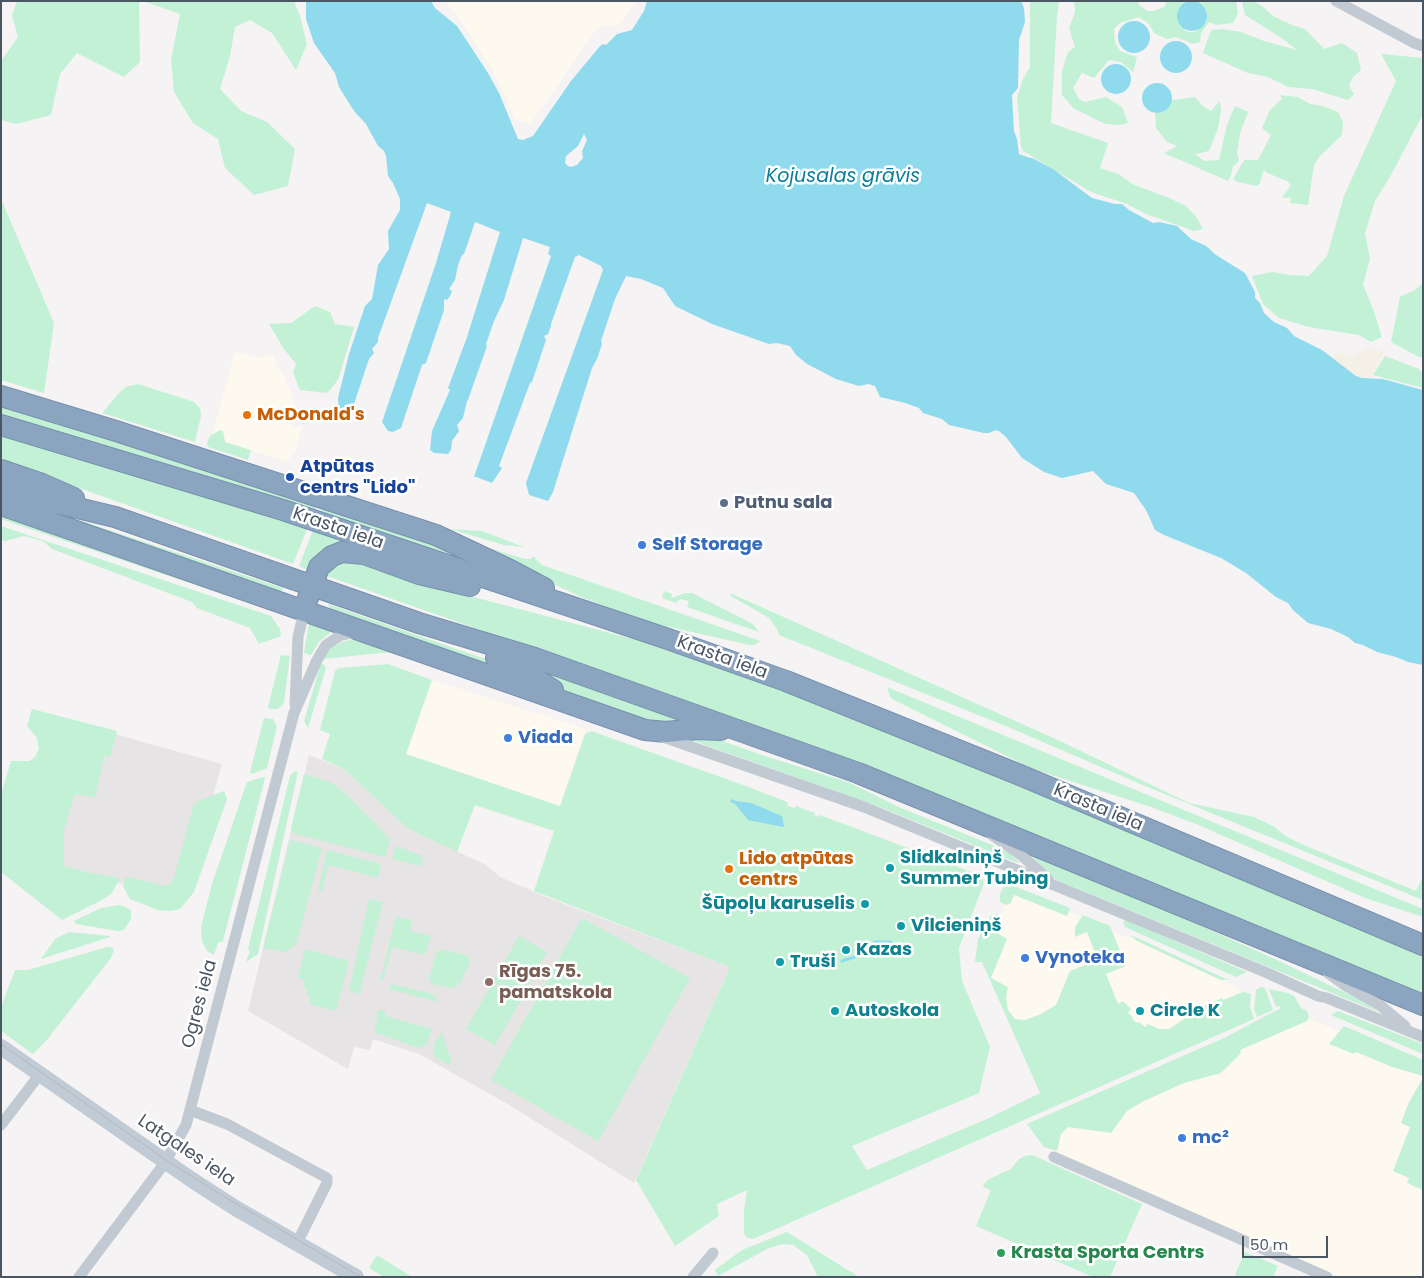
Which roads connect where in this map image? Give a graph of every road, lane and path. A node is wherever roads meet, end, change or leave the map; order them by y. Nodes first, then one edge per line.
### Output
1 (1336, 1) edge
2 (1423, 46) edge
3 (1, 396) edge
4 (1, 425) edge
5 (1, 470) edge
6 (1, 487) edge
7 (1, 505) edge
8 (115, 517) junction
9 (311, 586) junction
10 (304, 612) junction
11 (594, 615) junction
12 (419, 623) junction
13 (360, 631) junction
14 (583, 709) junction
15 (294, 713) junction
16 (645, 730) junction
17 (742, 732) junction
18 (961, 815) junction
19 (1054, 885) junction
20 (1423, 944) edge
21 (1310, 959) junction
22 (1402, 997) junction
23 (1423, 1000) edge
24 (1423, 1005) edge
25 (1417, 1035) edge
26 (1, 1047) edge
27 (40, 1074) junction
28 (190, 1110) junction
29 (1, 1125) edge
30 (1054, 1158) dead end
31 (165, 1162) junction
32 (297, 1243) junction
33 (713, 1253) dead end
34 (80, 1277) edge
35 (356, 1277) edge
36 (693, 1277) edge
37 (1327, 1277) edge

1 - 2 street
3 - 11 highway
4 - 11 highway, Krasta iela
5 - 8 highway
6 - 8 highway
7 - 10 highway
8 - 9 highway
9 - 10 highway
9 - 11 highway
9 - 12 highway
10 - 13 highway
10 - 15 street, Ogres iela
11 - 20 highway, Krasta iela
12 - 14 highway
12 - 17 highway
13 - 14 highway
13 - 15 street, Ogres iela
14 - 16 highway
15 - 28 street, Ogres iela
16 - 17 highway
16 - 19 street
17 - 18 highway
18 - 19 street
18 - 21 highway
19 - 25 street
21 - 22 highway
21 - 25 street
22 - 23 highway
22 - 24 highway
26 - 27 street, Latgales iela
27 - 29 street
27 - 31 street, Latgales iela
28 - 31 street, Ogres iela
28 - 32 street
30 - 37 street
31 - 32 street, Latgales iela
31 - 34 street, Ogres iela
32 - 35 street, Latgales iela
33 - 36 street

